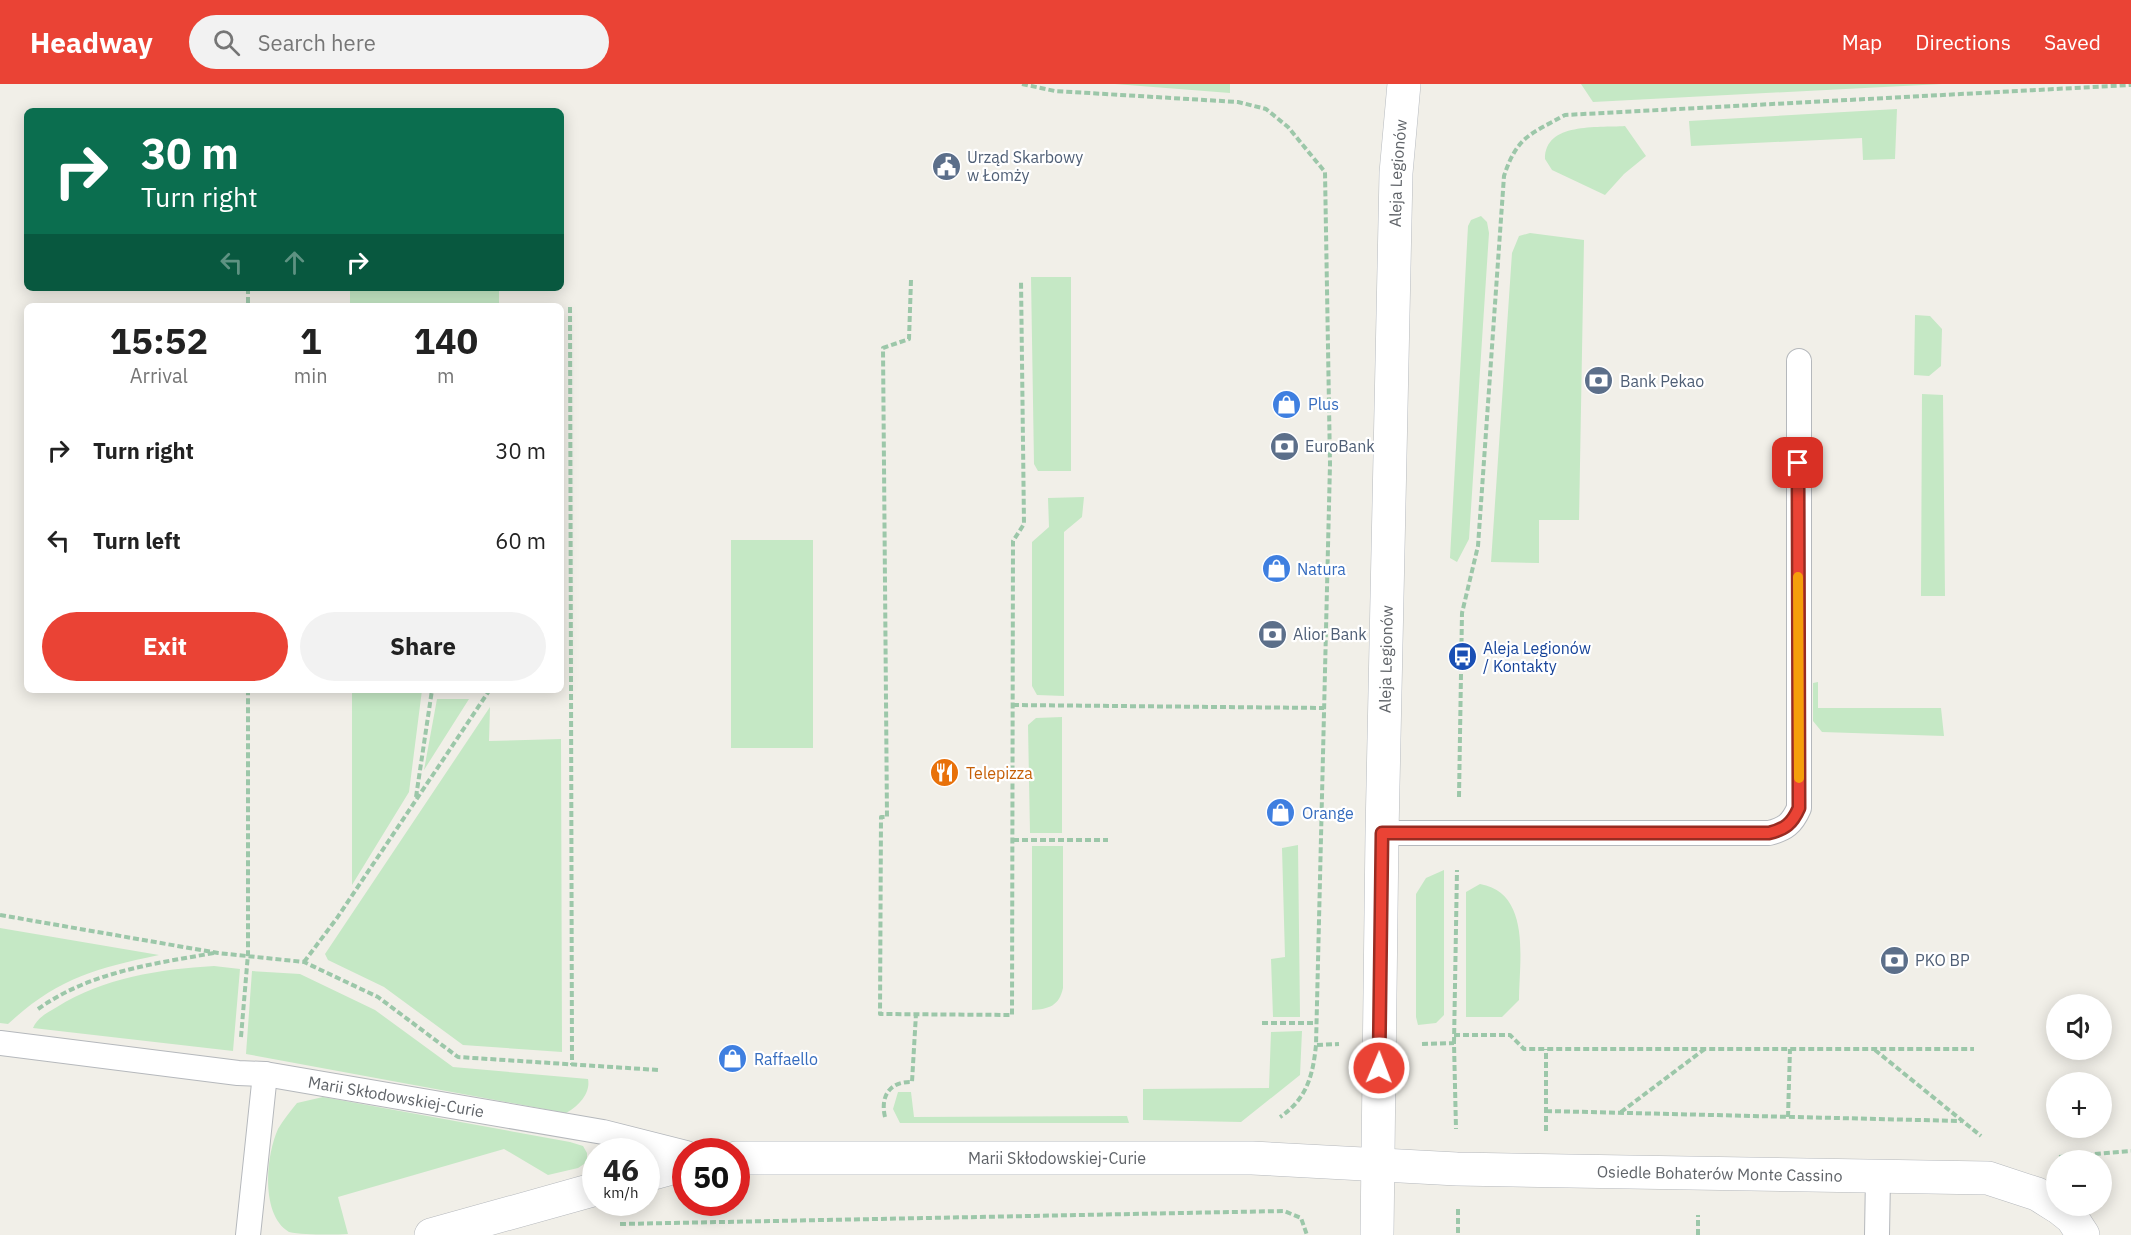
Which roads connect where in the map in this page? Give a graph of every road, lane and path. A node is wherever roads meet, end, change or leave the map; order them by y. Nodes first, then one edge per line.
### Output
1 (1022, 84) edge
2 (1404, 84) edge
3 (2100, 85) edge
4 (2131, 85) edge
5 (911, 280) dead end
6 (1021, 280) dead end
7 (570, 307) dead end
8 (1799, 361) dead end
9 (248, 693) edge
10 (432, 693) edge
11 (488, 693) edge
12 (1013, 705) junction
13 (1324, 708) junction
14 (415, 800) junction
15 (1382, 833) junction
16 (1458, 834) junction
17 (1013, 840) junction
18 (1108, 840) dead end
19 (0, 915) edge
20 (218, 953) junction
21 (248, 954) junction
22 (303, 962) junction
23 (916, 1014) junction
24 (1262, 1023) dead end
25 (1316, 1023) junction
26 (1454, 1035) junction
27 (2, 1043) edge
28 (1454, 1043) junction
29 (1379, 1044) junction
30 (1316, 1045) junction
31 (1706, 1048) junction
32 (1546, 1049) junction
33 (1790, 1049) junction
34 (1974, 1049) dead end
35 (1874, 1050) junction
36 (572, 1065) junction
37 (658, 1070) dead end
38 (238, 1073) junction
39 (265, 1074) junction
40 (1546, 1111) junction
41 (1620, 1113) junction
42 (1788, 1117) junction
43 (1275, 1120) dead end
44 (1961, 1121) junction
45 (890, 1124) dead end
46 (1546, 1135) dead end
47 (1985, 1139) dead end
48 (672, 1149) edge
49 (2131, 1151) edge
50 (2112, 1152) edge
51 (750, 1158) edge
52 (1378, 1163) junction
53 (1457, 1169) junction
54 (1878, 1176) junction
55 (582, 1193) edge
56 (2046, 1199) edge
57 (2070, 1216) edge
58 (617, 1224) dead end
59 (248, 1235) edge
60 (431, 1235) edge
61 (1306, 1235) edge
62 (1377, 1235) edge
63 (1458, 1235) edge
64 (1877, 1235) edge
65 (2083, 1235) edge

1 - 13 path
2 - 15 street, Aleja Legionów
3 - 4 path
3 - 16 path
5 - 23 path
6 - 12 path
7 - 36 path
8 - 16 lane
9 - 21 path
10 - 14 path
11 - 14 path
12 - 13 path
12 - 17 path
13 - 25 path
14 - 22 path
15 - 16 lane
15 - 29 street, Aleja Legionów
16 - 26 path
17 - 18 path
17 - 23 path
19 - 20 path
20 - 21 path
20 - 27 path
21 - 22 path
21 - 38 path
22 - 36 path
23 - 45 path
24 - 25 path
25 - 30 path
26 - 28 path
26 - 32 path
27 - 38 lane, Marii Skłodowskiej-Curie
28 - 29 path
28 - 53 path
29 - 30 path
29 - 52 street, Aleja Legionów
30 - 43 path
31 - 32 path
31 - 33 path
31 - 41 path
32 - 40 path
33 - 35 path
33 - 42 path
34 - 35 path
35 - 44 path
36 - 37 path
38 - 39 lane, Marii Skłodowskiej-Curie
39 - 48 lane, Marii Skłodowskiej-Curie
39 - 59 lane
40 - 41 path
40 - 46 path
41 - 42 path
42 - 44 path
44 - 47 path
49 - 50 path
51 - 52 street, Marii Skłodowskiej-Curie
52 - 53 street, Osiedle Bohaterów Monte Cassino
52 - 62 street, Aleja Legionów
53 - 54 street, Osiedle Bohaterów Monte Cassino
53 - 63 path
54 - 56 street, Osiedle Bohaterów Monte Cassino
54 - 64 lane
55 - 60 street
57 - 65 street, Osiedle Bohaterów Monte Cassino
58 - 61 path

